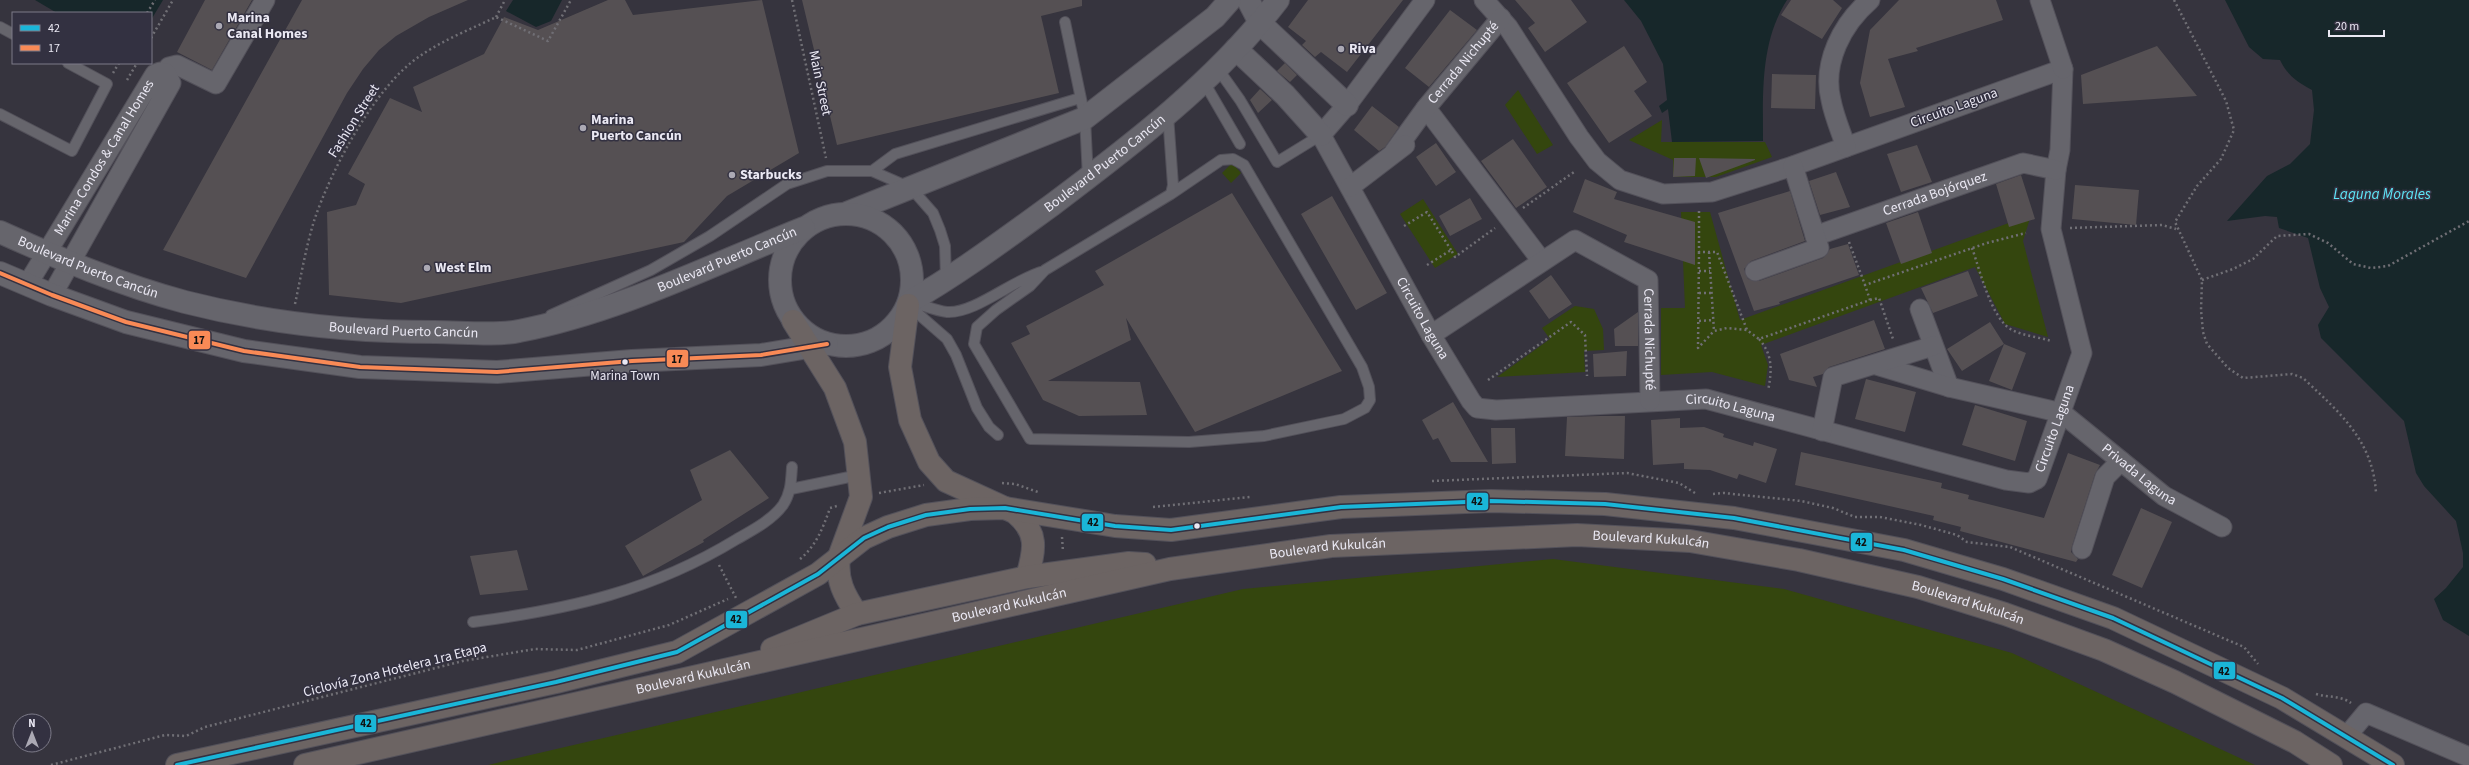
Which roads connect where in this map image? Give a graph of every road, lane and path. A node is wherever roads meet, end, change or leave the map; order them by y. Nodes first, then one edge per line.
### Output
1 (155, 0) edge
2 (173, 0) edge
3 (265, 0) edge
4 (505, 0) edge
5 (571, 0) edge
6 (792, 0) edge
7 (1230, 0) edge
8 (1248, 0) edge
9 (1278, 0) edge
10 (1425, 0) edge
11 (1484, 0) edge
12 (1870, 0) edge
13 (2040, 0) edge
14 (2174, 0) edge
15 (148, 12) edge
16 (496, 17) junction
17 (1501, 18) junction
18 (1065, 22) dead end
19 (1260, 24) junction
20 (0, 27) edge
21 (12, 33) edge
22 (152, 36) edge
23 (1236, 49) junction
24 (70, 64) edge
25 (2062, 69) junction
26 (166, 73) junction
27 (1211, 75) junction
28 (1347, 105) junction
29 (1082, 108) junction
30 (1168, 113) junction
31 (0, 114) edge
32 (1432, 115) junction
33 (1321, 135) junction
34 (1240, 144) dead end
35 (1846, 147) junction
36 (1793, 166) junction
37 (2056, 170) junction
38 (829, 171) junction
39 (872, 172) junction
40 (1088, 178) junction
41 (1350, 187) junction
42 (911, 188) junction
43 (1171, 194) junction
44 (1698, 210) dead end
45 (846, 213) junction
46 (2469, 221) edge
47 (1404, 226) dead end
48 (1844, 226) junction
49 (804, 228) junction
50 (2069, 228) dead end
51 (2177, 229) junction
52 (0, 232) edge
53 (2026, 233) dead end
54 (1815, 236) junction
55 (1972, 248) junction
56 (1451, 250) dead end
57 (1699, 252) junction
58 (1709, 252) junction
59 (46, 253) junction
60 (1541, 260) junction
61 (71, 264) junction
62 (1045, 270) junction
63 (1699, 271) junction
64 (1710, 271) junction
65 (1755, 271) dead end
66 (0, 273) edge
67 (2202, 280) junction
68 (946, 281) junction
69 (27, 285) junction
70 (1865, 285) junction
71 (1699, 293) junction
72 (1711, 293) junction
73 (52, 295) junction
74 (1870, 300) junction
75 (909, 304) junction
76 (1920, 309) dead end
77 (1713, 320) junction
78 (793, 321) joint
79 (1698, 321) junction
80 (292, 322) junction
81 (1747, 330) junction
82 (1714, 331) junction
83 (518, 332) junction
84 (1431, 335) junction
85 (1759, 339) junction
86 (2051, 341) dead end
87 (818, 345) junction
88 (1933, 346) junction
89 (1900, 357) junction
90 (1876, 365) junction
91 (1587, 376) dead end
92 (1488, 380) dead end
93 (1949, 387) junction
94 (1768, 392) dead end
95 (1650, 402) junction
96 (2062, 413) junction
97 (1822, 431) junction
98 (998, 435) dead end
99 (2121, 461) junction
100 (792, 467) dead end
101 (859, 475) junction
102 (946, 481) junction
103 (997, 483) dead end
104 (1011, 484) dead end
105 (791, 489) junction
106 (2376, 493) dead end
107 (861, 497) junction
108 (1005, 508) junction
109 (2222, 527) dead end
110 (1062, 533) dead end
111 (2082, 550) dead end
112 (713, 553) junction
113 (1063, 554) dead end
114 (839, 557) junction
115 (799, 560) dead end
116 (1170, 569) junction
117 (1027, 576) junction
118 (742, 593) dead end
119 (740, 605) junction
120 (856, 614) junction
121 (473, 622) dead end
122 (745, 665) junction
123 (2346, 737) junction
124 (2469, 757) edge
125 (50, 765) edge
126 (177, 765) edge
127 (305, 765) edge
128 (2331, 765) edge
129 (2393, 765) edge

1 - 15 path
2 - 22 path
3 - 26 street
4 - 16 path
5 - 16 path
6 - 38 path, Main Street
7 - 29 street
8 - 19 street
9 - 19 street, Boulevard Puerto Cancún
10 - 28 street
11 - 17 street, Circuito Laguna
12 - 35 street
13 - 25 street, Circuito Laguna
14 - 51 path
16 - 80 path, Fashion Street
17 - 32 street, Cerrada Nichupté
17 - 36 street, Circuito Laguna
18 - 29 lane
19 - 23 street, Boulevard Puerto Cancún
19 - 28 street
20 - 21 lane
23 - 27 street, Boulevard Puerto Cancún
23 - 33 street
24 - 31 lane
25 - 35 street, Circuito Laguna
25 - 37 street, Circuito Laguna
26 - 59 street, Marina Condos & Canal Homes
26 - 61 street, Marina Condos & Canal Homes
27 - 30 street, Boulevard Puerto Cancún
27 - 33 lane
27 - 34 lane
28 - 33 street
29 - 39 lane
29 - 40 lane
29 - 42 street
30 - 40 street, Boulevard Puerto Cancún
30 - 43 lane
32 - 41 street, Cerrada Nichupté
32 - 60 street, Cerrada Nichupté
33 - 41 street, Circuito Laguna
35 - 36 street, Circuito Laguna
36 - 54 street
37 - 48 street, Cerrada Bojórquez
37 - 96 street, Circuito Laguna
38 - 39 lane
38 - 83 lane
39 - 42 lane
40 - 68 street, Boulevard Puerto Cancún
41 - 84 street, Circuito Laguna
42 - 45 street
42 - 68 lane
43 - 62 lane
43 - 62 lane
44 - 57 path
45 - 49 street
45 - 75 street
46 - 67 path
47 - 56 path
48 - 54 street, Cerrada Bojórquez
48 - 70 path
49 - 78 street
49 - 83 street, Boulevard Puerto Cancún
50 - 51 path
51 - 67 path
52 - 59 street, Boulevard Puerto Cancún
53 - 55 path
54 - 65 street
55 - 70 path
55 - 86 path
57 - 58 path
57 - 63 path
58 - 64 path
58 - 81 path
59 - 61 street, Boulevard Puerto Cancún
59 - 69 street, Marina Condos & Canal Homes
60 - 84 street, Cerrada Nichupté
60 - 95 street, Cerrada Nichupté
61 - 73 street, Marina Condos & Canal Homes
61 - 80 street, Boulevard Puerto Cancún
62 - 75 lane
63 - 64 path
63 - 71 path
64 - 72 path
66 - 69 street
67 - 106 path
68 - 75 street, Boulevard Puerto Cancún
69 - 73 street
70 - 74 path
71 - 72 path
71 - 79 path
72 - 77 path
73 - 87 street
74 - 85 path
74 - 89 path
75 - 87 street
75 - 98 lane
75 - 102 main road
76 - 88 street
77 - 79 path
77 - 82 path
78 - 87 main road
79 - 82 path
80 - 83 street, Boulevard Puerto Cancún
81 - 82 path
81 - 85 path
84 - 95 street, Circuito Laguna
85 - 94 path
87 - 101 main road
88 - 89 street
88 - 93 street
89 - 90 street
90 - 93 street
90 - 97 street
91 - 92 path
93 - 96 street
95 - 97 street, Circuito Laguna
96 - 97 street, Circuito Laguna
96 - 99 street, Privada Laguna
99 - 109 street, Privada Laguna
99 - 111 street
100 - 105 lane
101 - 105 lane
101 - 107 main road
102 - 107 path
102 - 108 main road
103 - 104 path
105 - 112 lane
107 - 114 main road
107 - 115 path
108 - 114 main road, Boulevard Kukulcán
108 - 117 main road
108 - 123 main road, Boulevard Kukulcán
110 - 113 path
112 - 119 path
112 - 121 lane
114 - 119 main road, Boulevard Kukulcán
114 - 120 main road
116 - 117 main road
116 - 122 main road, Boulevard Kukulcán
116 - 128 main road, Boulevard Kukulcán
117 - 120 main road
118 - 119 path, Ciclovía Zona Hotelera 1ra Etapa
119 - 125 path, Ciclovía Zona Hotelera 1ra Etapa
119 - 126 main road, Boulevard Kukulcán
120 - 122 main road
122 - 127 main road, Boulevard Kukulcán
123 - 124 street
123 - 129 main road, Boulevard Kukulcán

